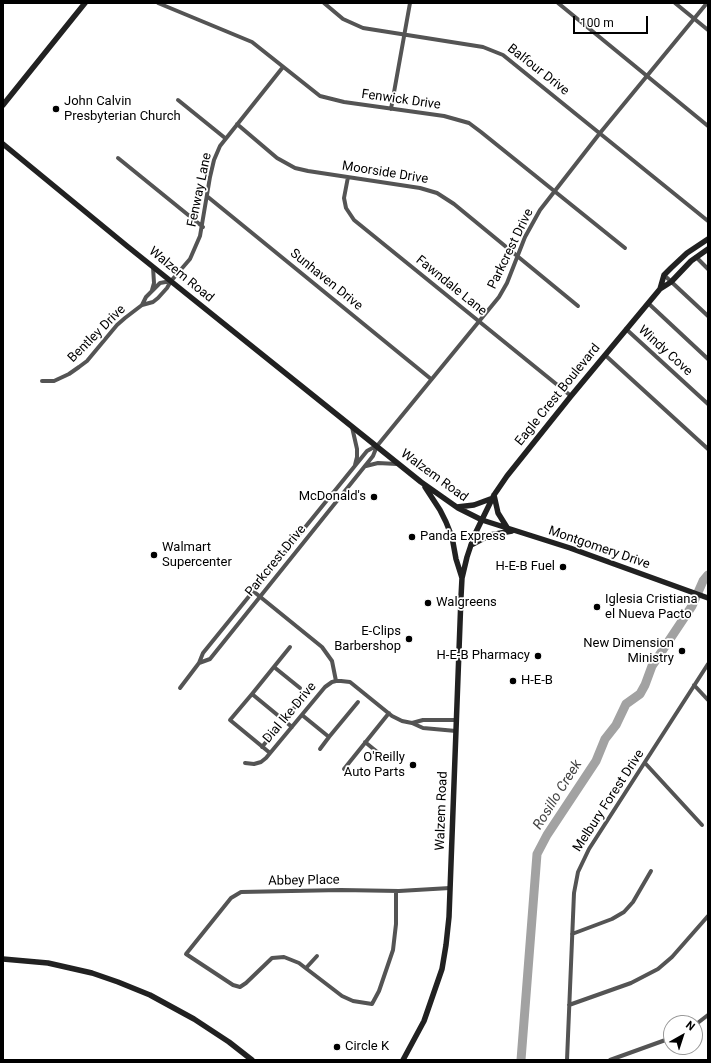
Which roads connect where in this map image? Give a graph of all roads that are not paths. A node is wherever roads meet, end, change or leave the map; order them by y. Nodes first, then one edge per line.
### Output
1 (85, 3) edge
2 (158, 3) edge
3 (324, 3) edge
4 (410, 3) edge
5 (558, 3) edge
6 (675, 3) edge
7 (707, 3) edge
8 (694, 18) junction
9 (708, 30) edge
10 (405, 34) junction
11 (283, 67) junction
12 (647, 77) junction
13 (178, 100) dead end
14 (3, 105) edge
15 (391, 109) junction
16 (237, 124) junction
17 (708, 126) edge
18 (600, 133) junction
19 (225, 138) junction
20 (3, 144) edge
21 (118, 158) dead end
22 (348, 177) junction
23 (555, 191) junction
24 (208, 197) junction
25 (708, 221) edge
26 (203, 227) junction
27 (708, 239) edge
28 (625, 248) dead end
29 (708, 249) edge
30 (517, 257) junction
31 (696, 257) junction
32 (153, 266) junction
33 (708, 269) edge
34 (664, 275) junction
35 (171, 280) junction
36 (671, 282) junction
37 (660, 288) junction
38 (150, 292) junction
39 (648, 303) junction
40 (142, 305) junction
41 (578, 306) dead end
42 (708, 316) edge
43 (478, 321) junction
44 (626, 329) junction
45 (605, 355) junction
46 (708, 359) edge
47 (431, 379) junction
48 (42, 382) dead end
49 (571, 396) junction
50 (708, 404) edge
51 (352, 426) junction
52 (377, 446) junction
53 (708, 449) edge
54 (398, 464) junction
55 (354, 467) junction
56 (364, 467) junction
57 (421, 482) junction
58 (494, 496) junction
59 (455, 507) junction
60 (482, 520) junction
61 (508, 529) junction
62 (515, 531) junction
63 (471, 545) junction
64 (462, 578) junction
65 (253, 591) junction
66 (260, 596) junction
67 (708, 598) edge
68 (290, 647) dead end
69 (203, 653) junction
70 (210, 658) junction
71 (199, 663) junction
72 (708, 664) edge
73 (274, 667) junction
74 (336, 681) junction
75 (694, 686) junction
76 (180, 688) dead end
77 (300, 688) dead end
78 (252, 694) junction
79 (708, 700) edge
80 (300, 701) dead end
81 (358, 702) dead end
82 (389, 713) junction
83 (302, 715) junction
84 (284, 720) junction
85 (456, 720) junction
86 (412, 723) junction
87 (279, 726) dead end
88 (292, 727) junction
89 (456, 731) junction
90 (330, 737) junction
91 (365, 742) junction
92 (262, 747) junction
93 (320, 749) dead end
94 (270, 753) junction
95 (387, 760) dead end
96 (245, 763) dead end
97 (645, 763) junction
98 (344, 769) dead end
99 (702, 825) dead end
100 (652, 871) dead end
101 (450, 888) junction
102 (396, 891) junction
103 (708, 916) edge
104 (572, 934) junction
105 (317, 956) dead end
106 (3, 959) edge
107 (306, 968) junction
108 (240, 987) junction
109 (241, 993) dead end
110 (569, 1005) junction
111 (663, 1041) edge
112 (252, 1060) edge
113 (403, 1060) edge
114 (567, 1060) edge
115 (610, 1060) edge

1 - 14 main road
2 - 11 street, Fenwick Drive
3 - 10 street, Balfour Drive
4 - 10 street
5 - 12 street
6 - 8 street
7 - 8 street, Parkcrest Drive
8 - 9 street
8 - 12 street, Parkcrest Drive
10 - 15 street
10 - 18 street, Balfour Drive
11 - 15 street, Fenwick Drive
11 - 16 street, Fenway Lane
12 - 17 street
12 - 18 street, Parkcrest Drive
13 - 19 street
15 - 23 street, Fenwick Drive
16 - 19 street, Fenway Lane
16 - 22 street, Moorside Drive
18 - 23 street, Parkcrest Drive
18 - 25 street, Balfour Drive
19 - 24 street, Fenway Lane
20 - 32 main road, Walzem Road
21 - 26 street
22 - 30 street, Moorside Drive
22 - 43 street, Fawndale Lane
23 - 28 street, Fenwick Drive
23 - 30 street, Parkcrest Drive
24 - 26 street, Fenway Lane
24 - 47 street, Sunhaven Drive
26 - 35 street, Fenway Lane
27 - 34 main road, Eagle Crest Boulevard
29 - 31 main road, Eagle Crest Boulevard
30 - 41 street, Moorside Drive
30 - 43 street, Parkcrest Drive
31 - 33 street
31 - 36 main road, Eagle Crest Boulevard
32 - 35 main road, Walzem Road
32 - 38 street, Bentley Drive
34 - 36 street
34 - 37 main road, Eagle Crest Boulevard
35 - 38 street, Bentley Drive
35 - 40 street, Bentley Drive
35 - 51 main road, Walzem Road
36 - 37 main road, Eagle Crest Boulevard
36 - 42 street
37 - 39 main road, Eagle Crest Boulevard
38 - 40 street, Bentley Drive
39 - 44 main road, Eagle Crest Boulevard
39 - 46 street
40 - 48 street, Bentley Drive
43 - 47 street, Parkcrest Drive
43 - 49 street, Fawndale Lane
44 - 45 main road, Eagle Crest Boulevard
44 - 50 street, Windy Cove
45 - 49 main road, Eagle Crest Boulevard
45 - 53 street
47 - 52 street, Parkcrest Drive
49 - 58 main road, Eagle Crest Boulevard
51 - 52 main road, Walzem Road
51 - 55 street
52 - 54 main road, Walzem Road
52 - 55 street, Parkcrest Drive
52 - 56 street, Parkcrest Drive
54 - 56 street
54 - 57 main road, Walzem Road
55 - 65 street, Parkcrest Drive
56 - 66 street, Parkcrest Drive
57 - 59 main road, Walzem Road
57 - 64 main road
58 - 59 main road
58 - 60 main road, Eagle Crest Boulevard
58 - 61 main road
59 - 60 main road, Walzem Road
60 - 61 main road, Montgomery Drive
60 - 63 main road, Walzem Road
61 - 62 main road, Montgomery Drive
62 - 63 main road
62 - 67 main road, Montgomery Drive
63 - 64 main road, Walzem Road
64 - 85 main road, Walzem Road
65 - 66 street
65 - 69 street, Parkcrest Drive
66 - 70 street, Parkcrest Drive
66 - 74 street
68 - 73 street
69 - 70 street
69 - 71 street, Parkcrest Drive
70 - 71 street, Parkcrest Drive
71 - 76 street, Parkcrest Drive
72 - 75 street, Melbury Forest Drive
73 - 77 street
73 - 78 street
74 - 82 street, Dial Ike Drive
74 - 83 street, Dial Ike Drive
75 - 79 street
75 - 97 street, Melbury Forest Drive
78 - 84 street
78 - 92 street
80 - 84 street
81 - 90 street
82 - 86 street, Dial Ike Drive
82 - 91 street
83 - 88 street, Dial Ike Drive
83 - 90 street
84 - 88 street
85 - 86 street
85 - 89 main road, Walzem Road
86 - 89 street, Dial Ike Drive
87 - 92 street
88 - 94 street, Dial Ike Drive
89 - 101 main road, Walzem Road
90 - 93 street
91 - 95 street
91 - 98 street
92 - 94 street
94 - 96 street, Dial Ike Drive
97 - 99 street
97 - 104 street, Melbury Forest Drive
100 - 104 street
101 - 102 street, Abbey Place
101 - 113 main road, Walzem Road
102 - 107 street
102 - 108 street, Abbey Place
103 - 110 street
104 - 110 street, Melbury Forest Drive
105 - 107 street
106 - 112 main road
107 - 108 street
108 - 109 street
110 - 114 street, Melbury Forest Drive
111 - 115 street

